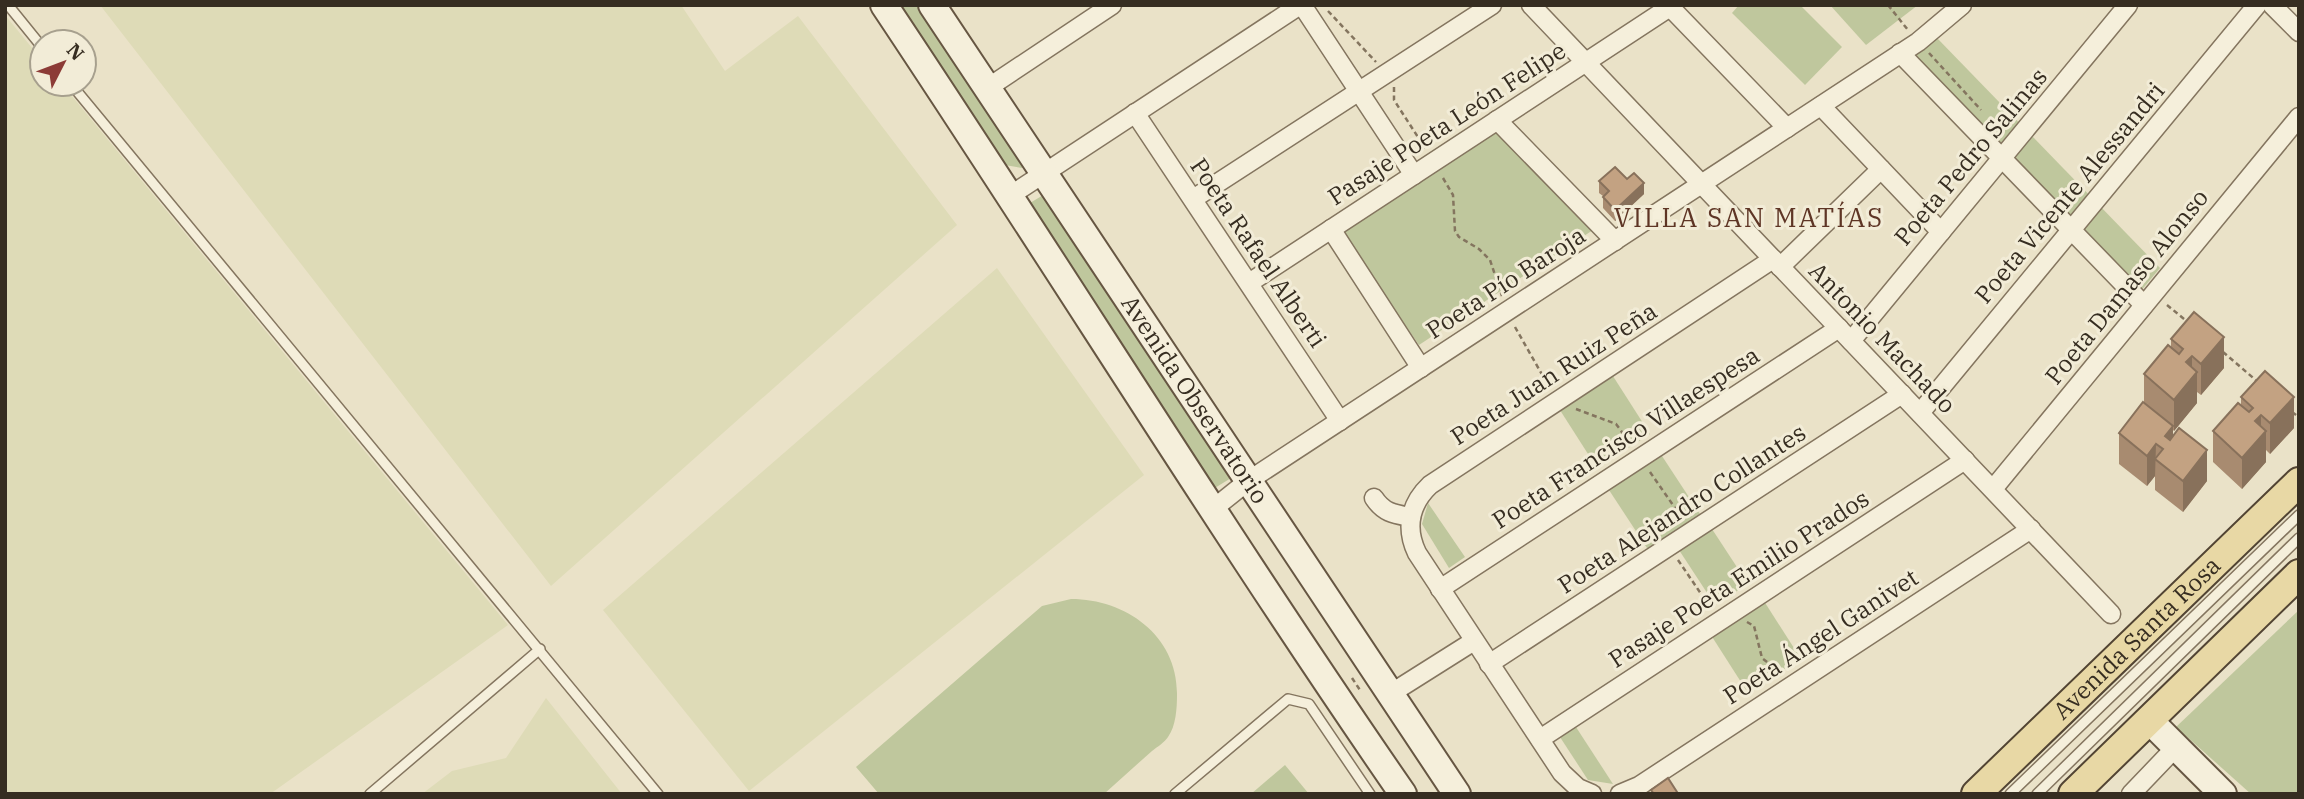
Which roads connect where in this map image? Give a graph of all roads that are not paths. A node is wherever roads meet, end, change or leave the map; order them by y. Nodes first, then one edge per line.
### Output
1 (8, 5) edge
2 (884, 5) edge
3 (932, 5) edge
4 (1112, 5) edge
5 (1301, 5) edge
6 (1492, 5) edge
7 (1531, 5) edge
8 (1962, 5) edge
9 (2128, 5) edge
10 (2258, 5) edge
11 (2272, 5) edge
12 (1672, 6) edge
13 (28, 30) edge
14 (2299, 32) edge
15 (1900, 53) junction
16 (1586, 62) junction
17 (986, 89) junction
18 (1359, 92) junction
19 (83, 98) edge
20 (1821, 106) junction
21 (1135, 113) junction
22 (2299, 117) edge
23 (1497, 120) junction
24 (1787, 128) junction
25 (2001, 158) junction
26 (1881, 169) junction
27 (1044, 173) junction
28 (1414, 175) junction
29 (1702, 184) junction
30 (1011, 195) junction
31 (1193, 199) junction
32 (1331, 229) junction
33 (2071, 230) junction
34 (1941, 232) junction
35 (1615, 241) junction
36 (1777, 263) junction
37 (1249, 283) junction
38 (2144, 305) junction
39 (1845, 335) junction
40 (1421, 368) junction
41 (1902, 394) junction
42 (1920, 413) junction
43 (1340, 421) junction
44 (1965, 460) junction
45 (1248, 481) junction
46 (2299, 482) edge
47 (1993, 489) junction
48 (1374, 498) dead end
49 (1210, 504) junction
50 (2299, 515) edge
51 (1411, 517) junction
52 (2031, 529) junction
53 (2299, 538) edge
54 (2299, 574) edge
55 (1440, 590) junction
56 (2111, 614) dead end
57 (1474, 640) junction
58 (540, 649) junction
59 (1489, 664) junction
60 (1390, 694) junction
61 (2149, 720) junction
62 (1540, 739) junction
63 (2175, 748) junction
64 (370, 794) edge
65 (658, 794) edge
66 (1175, 794) edge
67 (1370, 794) edge
68 (1404, 794) edge
69 (1457, 794) edge
70 (1592, 794) edge
71 (1620, 794) edge
72 (1976, 794) edge
73 (2010, 794) edge
74 (2037, 794) edge
75 (2073, 794) edge
76 (2131, 794) edge
77 (2223, 794) edge

1 - 13 lane
2 - 30 main road, Avenida Observatorio
3 - 17 main road, Avenida Observatorio
4 - 17 street
5 - 18 street
5 - 21 street
6 - 18 street
7 - 16 street, Antonio Machado
8 - 15 street, Poeta Pío Baroja
9 - 25 street, Poeta Pedro Salinas
10 - 33 street, Poeta Vicente Alessandri
11 - 14 street
12 - 16 street, Pasaje Poeta León Felipe
12 - 24 street
15 - 20 street, Poeta Pío Baroja
15 - 25 street
16 - 23 street, Pasaje Poeta León Felipe
16 - 29 street, Antonio Machado
17 - 27 main road, Avenida Observatorio
18 - 28 street
18 - 31 street
19 - 58 lane
20 - 24 street, Poeta Pío Baroja
20 - 26 street
21 - 27 street
21 - 31 street, Poeta Rafael Alberti
22 - 38 street, Poeta Damaso Alonso
23 - 28 street, Pasaje Poeta León Felipe
23 - 35 street
24 - 29 street, Poeta Pío Baroja
25 - 33 street
25 - 34 street, Poeta Pedro Salinas
26 - 34 street
26 - 36 street, Poeta Juan Ruiz Peña
27 - 30 street
27 - 45 main road, Avenida Observatorio
28 - 32 street, Pasaje Poeta León Felipe
29 - 35 street, Poeta Pío Baroja
29 - 36 street, Antonio Machado
30 - 49 main road, Avenida Observatorio
31 - 37 street, Poeta Rafael Alberti
32 - 37 street, Pasaje Poeta León Felipe
32 - 40 street
33 - 38 street
33 - 42 street, Poeta Vicente Alessandri
34 - 39 street, Poeta Pedro Salinas
35 - 40 street, Poeta Pío Baroja
36 - 39 street, Antonio Machado
36 - 51 street, Poeta Juan Ruiz Peña
37 - 43 street, Poeta Rafael Alberti
38 - 47 street, Poeta Damaso Alonso
39 - 41 street, Antonio Machado
39 - 55 street, Poeta Francisco Villaespesa
40 - 43 street, Poeta Pío Baroja
41 - 42 street, Antonio Machado
41 - 59 street, Poeta Alejandro Collantes
42 - 44 street, Antonio Machado
43 - 45 street, Poeta Pío Baroja
44 - 47 street, Antonio Machado
44 - 62 street, Pasaje Poeta Emilio Prados
45 - 49 street, Poeta Pío Baroja
45 - 60 main road, Avenida Observatorio
46 - 72 main road, Avenida Santa Rosa
47 - 52 street, Antonio Machado
48 - 51 street
49 - 68 main road, Avenida Observatorio
50 - 73 lane
51 - 55 street
52 - 56 street, Antonio Machado
52 - 71 street, Poeta Ángel Ganivet
53 - 74 lane
54 - 61 main road
55 - 57 street
57 - 59 street
57 - 60 street
58 - 64 lane
58 - 65 lane
59 - 62 street
60 - 69 main road, Avenida Observatorio
61 - 63 main road
61 - 75 main road
62 - 70 street
63 - 76 street
63 - 77 main road
66 - 67 lane

